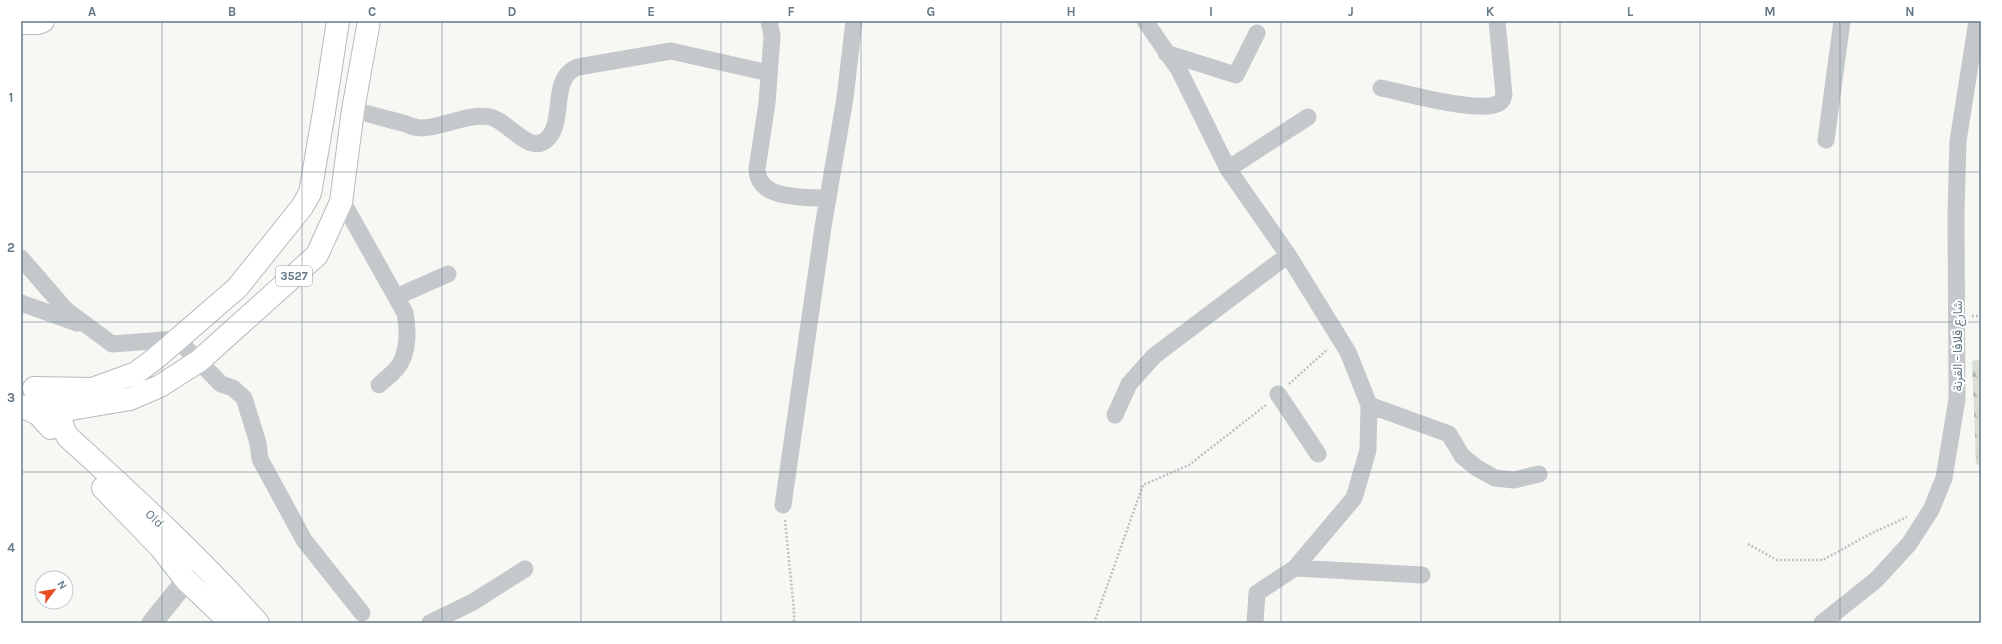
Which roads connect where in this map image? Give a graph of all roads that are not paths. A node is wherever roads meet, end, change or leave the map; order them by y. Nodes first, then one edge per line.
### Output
1 (42, 21) edge
2 (338, 21) edge
3 (369, 21) edge
4 (769, 21) edge
5 (854, 21) edge
6 (1145, 21) edge
7 (1497, 21) edge
8 (1842, 21) edge
9 (1976, 21) edge
10 (21, 23) edge
11 (1256, 33) dead end
12 (1166, 52) junction
13 (769, 73) junction
14 (1381, 88) dead end
15 (353, 110) junction
16 (1308, 117) dead end
17 (1826, 140) dead end
18 (1228, 168) junction
19 (341, 199) junction
20 (828, 199) junction
21 (1288, 255) junction
22 (21, 258) edge
23 (448, 274) dead end
24 (396, 297) junction
25 (21, 303) edge
26 (90, 328) junction
27 (177, 339) junction
28 (199, 361) junction
29 (379, 385) dead end
30 (28, 387) edge
31 (62, 389) junction
32 (1278, 394) road end
33 (1369, 404) junction
34 (44, 411) edge
35 (1114, 415) dead end
36 (1318, 454) dead end
37 (1539, 474) dead end
38 (783, 505) road end
39 (201, 562) junction
40 (1295, 568) junction
41 (525, 569) dead end
42 (1422, 575) dead end
43 (186, 580) junction
44 (362, 613) dead end
45 (152, 623) edge
46 (231, 623) edge
47 (258, 623) edge
48 (430, 623) edge
49 (1255, 623) edge
50 (1822, 623) edge

1 - 10 main road
2 - 27 main road, 3527
3 - 15 main road, 3527
4 - 13 street
5 - 20 street
6 - 12 street
7 - 14 street
8 - 17 street
9 - 50 street, شارع قلافا - القرنة
11 - 12 street
12 - 18 street
13 - 15 street
13 - 20 street
15 - 19 main road, 3527
16 - 18 street
18 - 21 street
19 - 24 street
19 - 28 main road, 3527
20 - 38 street
21 - 33 street
21 - 35 street
22 - 26 street
23 - 24 street
24 - 29 street
25 - 26 street
26 - 27 street
27 - 28 street
27 - 31 main road, 3527
28 - 34 main road, 3527
28 - 44 street
30 - 31 main road
30 - 34 main road
31 - 34 main road
32 - 36 street
33 - 37 street
33 - 40 street
34 - 39 main road, Old
34 - 43 main road, Old
39 - 43 street
39 - 47 main road, Old
40 - 42 street
40 - 49 street
41 - 48 street
43 - 45 street
43 - 46 main road, Old

